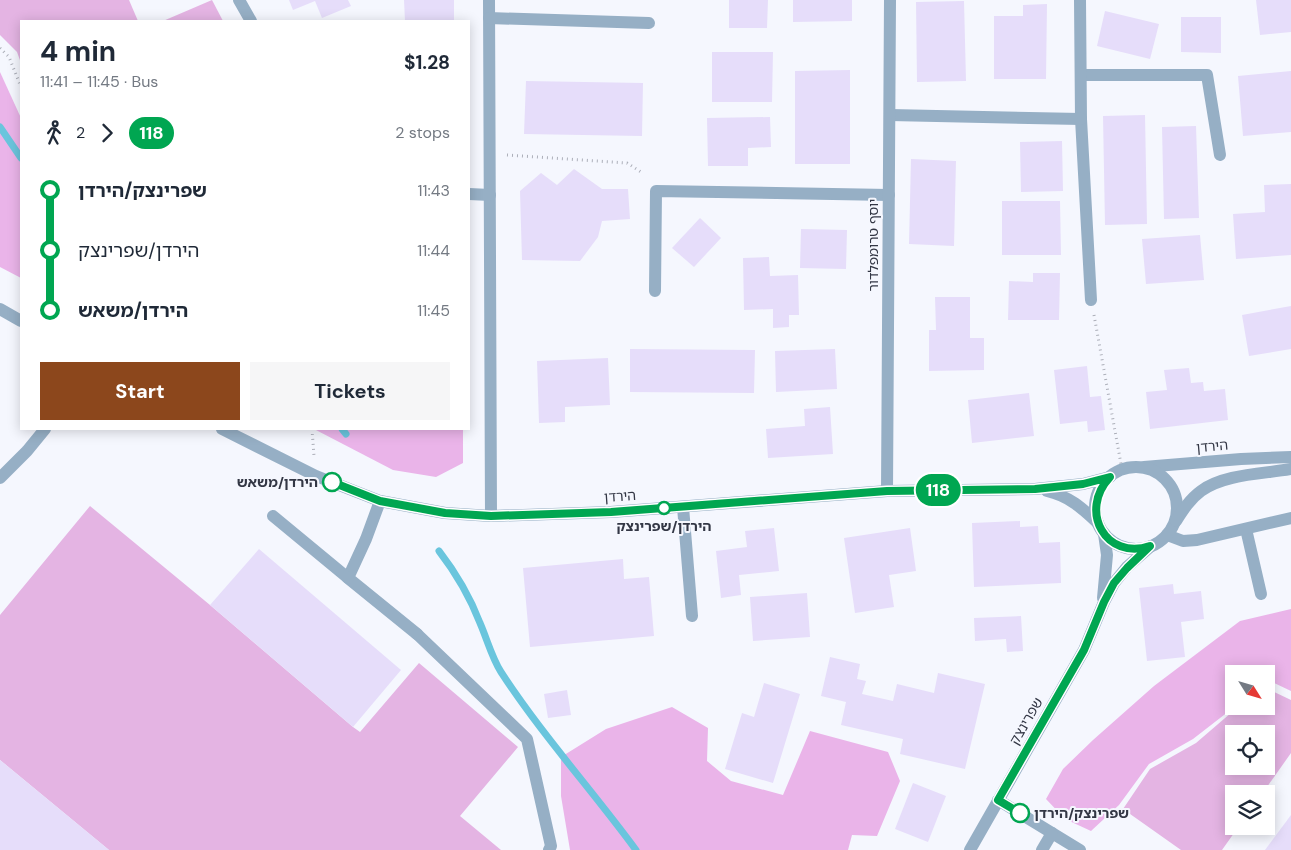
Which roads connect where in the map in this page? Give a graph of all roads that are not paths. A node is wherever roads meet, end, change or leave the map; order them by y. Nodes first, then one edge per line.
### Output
1 (239, 0) edge
2 (489, 0) edge
3 (890, 0) edge
4 (1080, 0) edge
5 (489, 18) junction
6 (251, 20) edge
7 (649, 23) dead end
8 (1081, 74) junction
9 (890, 115) junction
10 (1081, 119) junction
11 (1220, 155) dead end
12 (470, 194) edge
13 (490, 195) junction
14 (889, 195) junction
15 (655, 291) dead end
16 (1091, 300) road end
17 (0, 310) edge
18 (20, 320) edge
19 (44, 430) edge
20 (224, 430) edge
21 (1291, 456) edge
22 (1137, 468) junction
23 (1291, 470) edge
24 (1110, 477) junction
25 (0, 478) edge
26 (1035, 489) junction
27 (887, 491) junction
28 (380, 501) junction
29 (683, 506) junction
30 (272, 516) dead end
31 (491, 516) junction
32 (1291, 518) edge
33 (1175, 523) junction
34 (1101, 528) junction
35 (1246, 529) junction
36 (1167, 535) junction
37 (1150, 546) junction
38 (348, 578) junction
39 (1261, 594) dead end
40 (1103, 605) junction
41 (692, 616) dead end
42 (998, 800) junction
43 (1052, 833) junction
44 (549, 850) edge
45 (970, 850) edge
46 (1042, 850) edge
47 (1080, 850) edge

1 - 6 street
2 - 5 street
3 - 9 street, יוסף טרומפלדור
4 - 8 street
5 - 7 street
5 - 13 street
8 - 10 street
8 - 11 street
9 - 10 street
9 - 14 street, יוסף טרומפלדור
10 - 16 street
12 - 13 street
13 - 31 street
14 - 15 street
14 - 27 street, יוסף טרומפלדור
17 - 18 street
19 - 25 street
20 - 28 street, הירדן
21 - 22 street, הירדן
22 - 24 street
22 - 33 street
23 - 33 street
24 - 26 street, הירדן
24 - 34 street
26 - 27 street, הירדן
26 - 34 street, הירדן
27 - 29 street, הירדן
28 - 31 street, הירדן
28 - 38 street
29 - 31 street, הירדן
29 - 41 street
30 - 38 street
32 - 35 street
33 - 36 street
34 - 37 street
34 - 40 street, שפרינצק
35 - 36 street
35 - 39 street
36 - 37 street
37 - 40 street, שפרינצק
38 - 44 street
40 - 42 street, שפרינצק
42 - 43 street
42 - 45 street, שפרינצק
43 - 46 street
43 - 47 street

